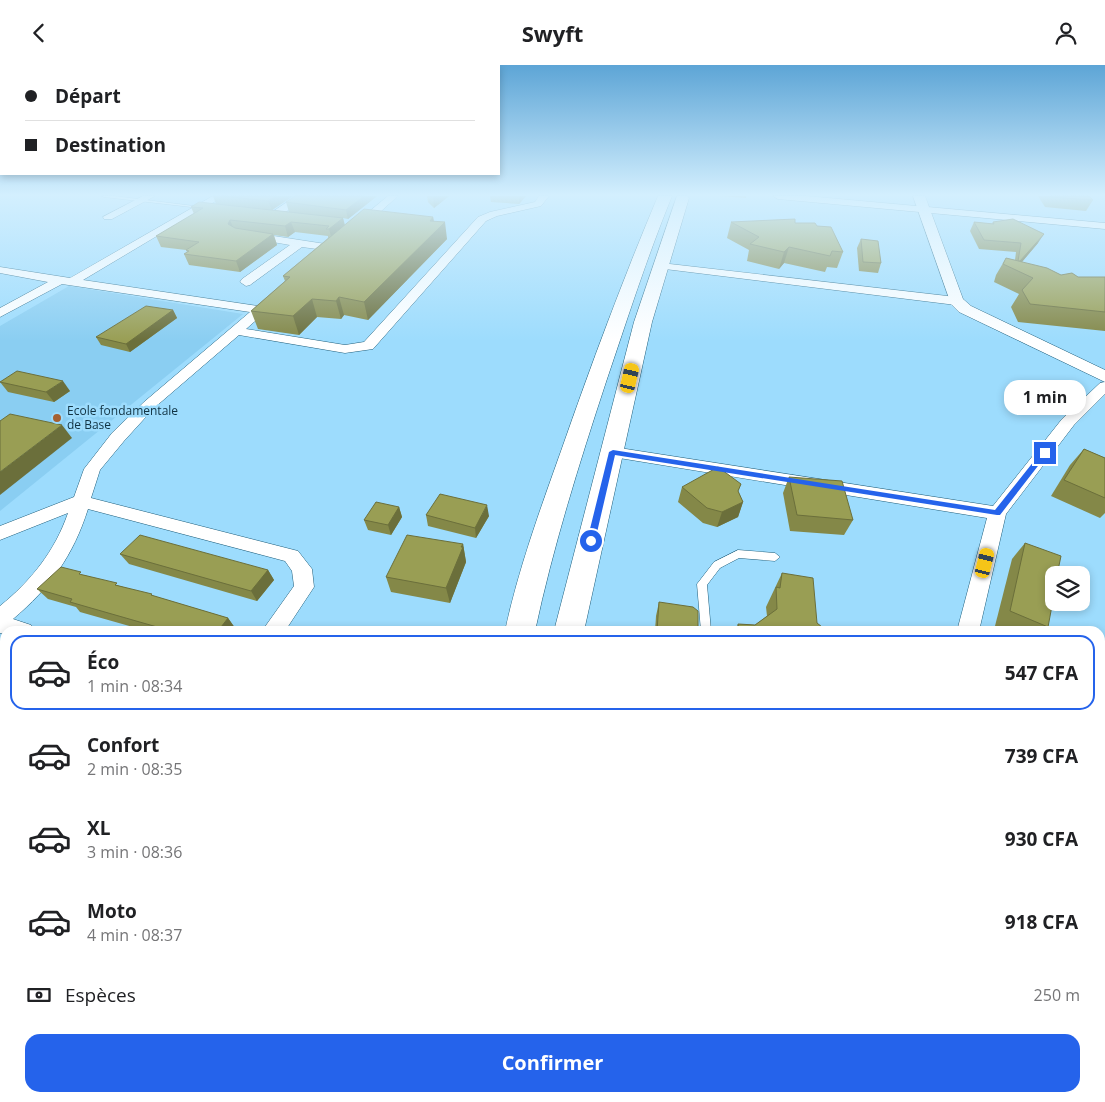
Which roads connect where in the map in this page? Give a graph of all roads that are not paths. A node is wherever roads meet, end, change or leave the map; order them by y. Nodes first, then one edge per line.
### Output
1 (132, 244) edge
2 (298, 244) edge
3 (309, 244) edge
4 (335, 244) edge
5 (459, 244) edge
6 (644, 244) edge
7 (668, 244) edge
8 (936, 244) edge
9 (332, 248) junction
10 (318, 261) edge
11 (661, 267) junction
12 (0, 270) edge
13 (65, 281) junction
14 (246, 282) dead end
15 (282, 292) edge
16 (956, 301) junction
17 (261, 310) junction
18 (0, 313) edge
19 (237, 331) junction
20 (1105, 377) edge
21 (1105, 386) edge
22 (613, 452) junction
23 (81, 501) junction
24 (997, 513) junction
25 (0, 533) edge
26 (775, 557) dead end
27 (0, 618) edge
28 (277, 626) edge
29 (521, 626) edge
30 (569, 626) edge
31 (706, 626) edge
32 (969, 626) edge

1 - 13 street
2 - 14 street
3 - 9 street
4 - 9 street
5 - 19 street
6 - 29 main road
7 - 11 main road
8 - 16 street
9 - 10 street
11 - 16 street
11 - 22 main road
12 - 13 street
13 - 17 street
13 - 18 street
15 - 17 street
16 - 20 street
17 - 19 street
19 - 23 street
21 - 24 street
22 - 24 street
22 - 30 main road
23 - 25 street
23 - 27 street
23 - 28 street
24 - 32 street
26 - 31 lane

